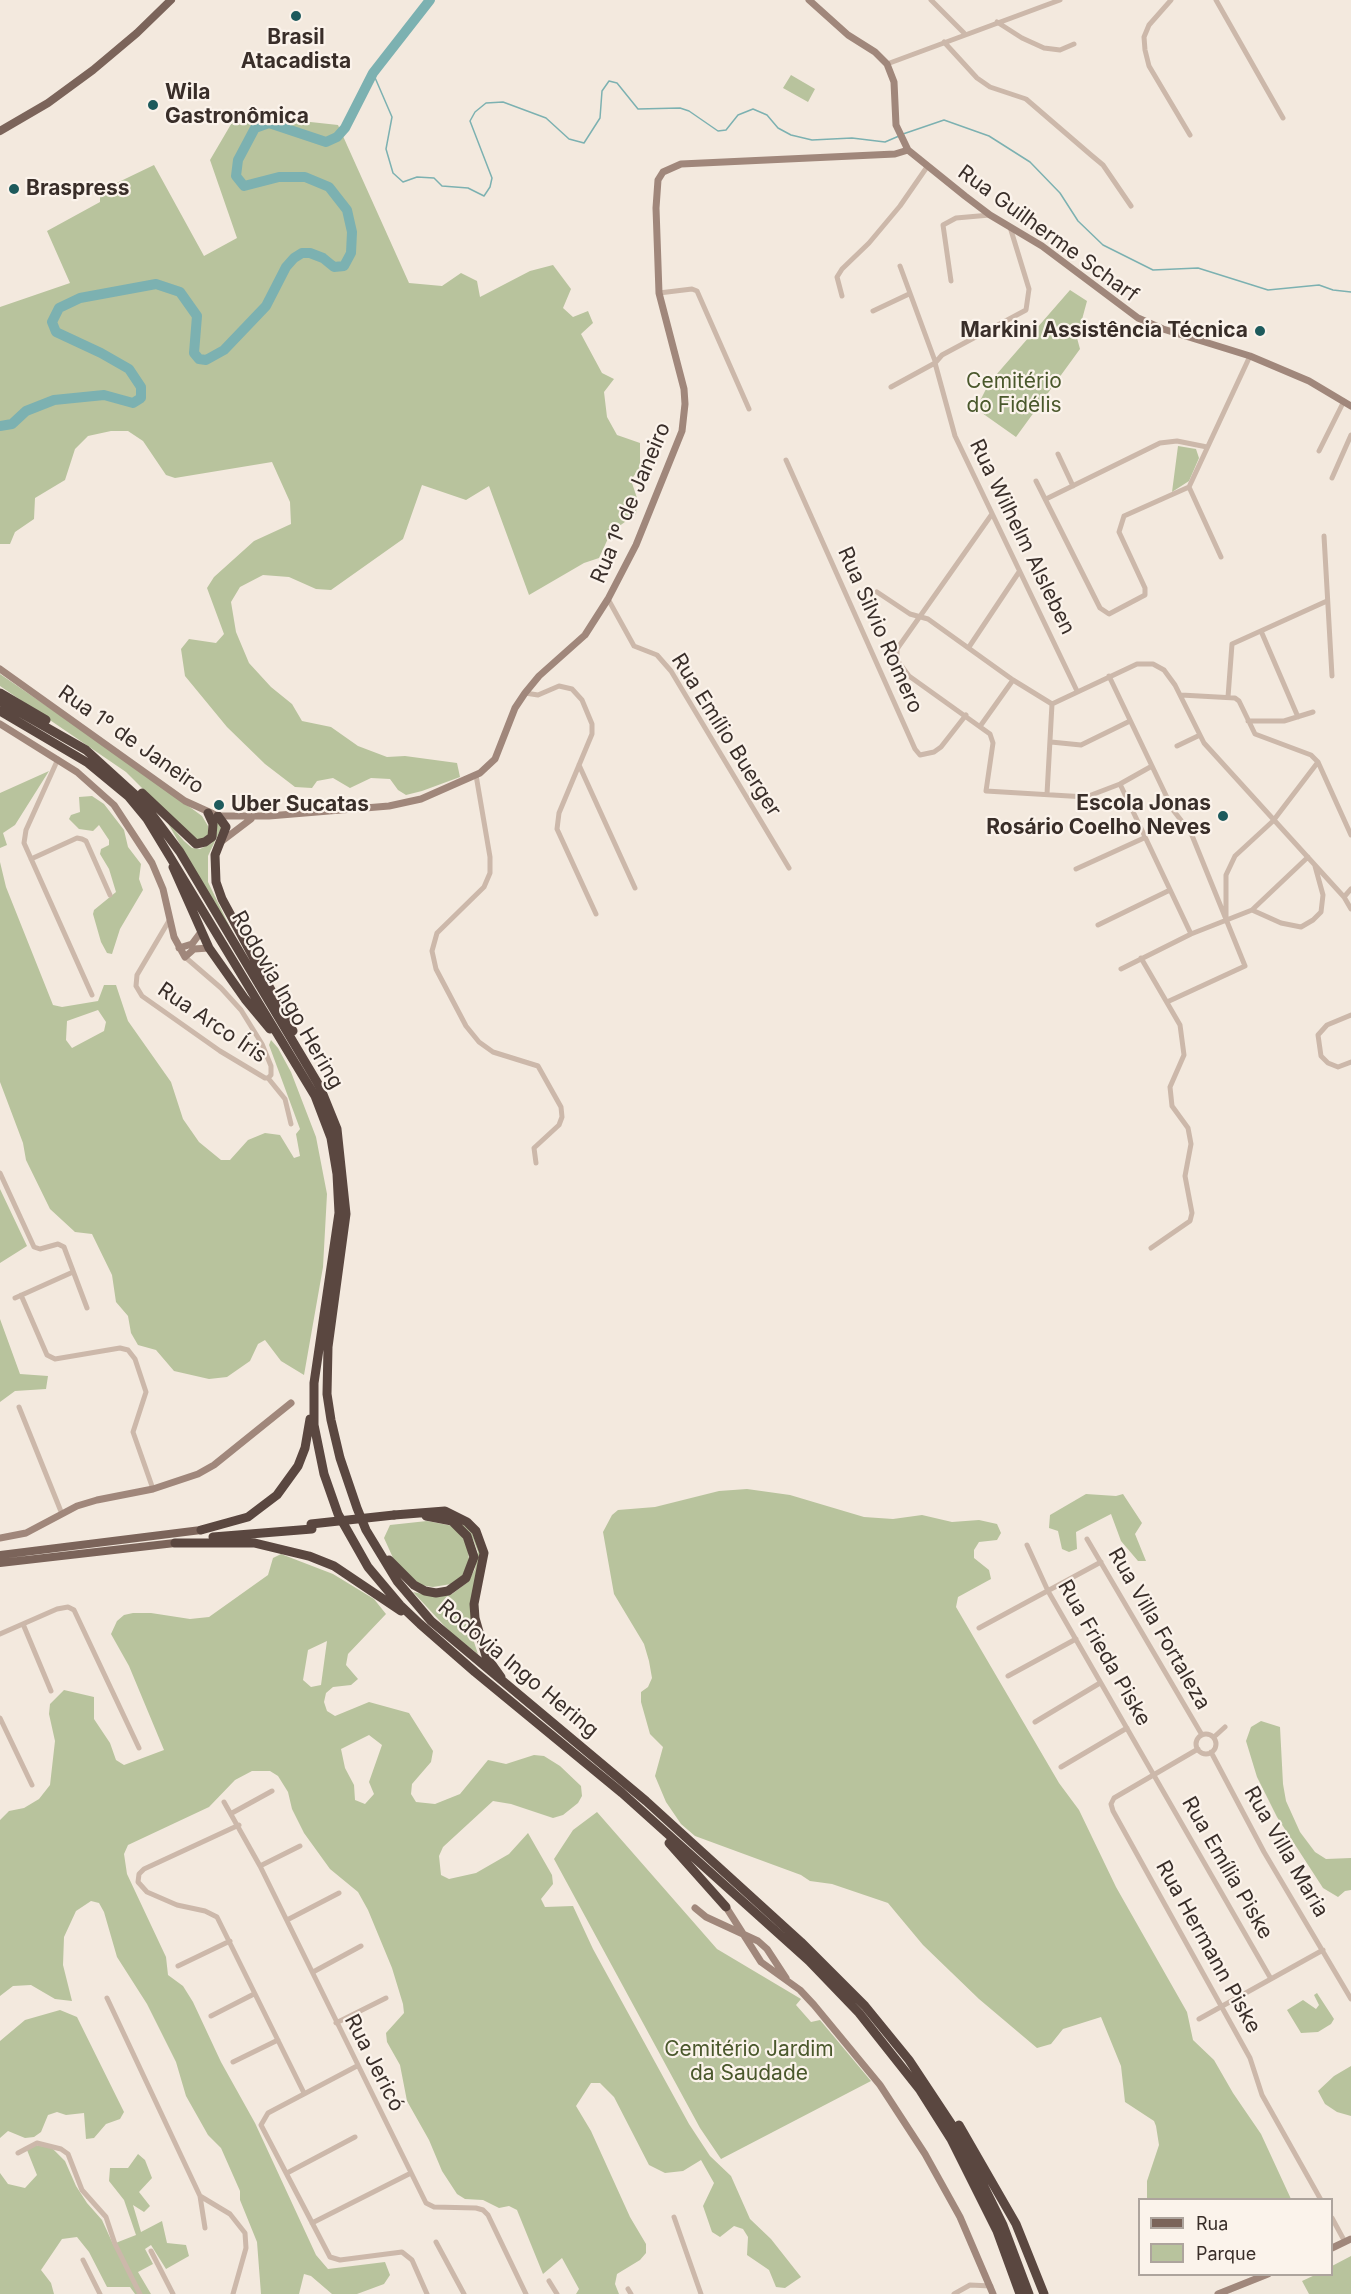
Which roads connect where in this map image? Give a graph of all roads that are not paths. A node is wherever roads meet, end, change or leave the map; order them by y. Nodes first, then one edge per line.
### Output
1 (171, 0) edge
2 (809, 0) edge
3 (931, 0) edge
4 (1060, 0) edge
5 (1171, 0) edge
6 (1216, 0) edge
7 (997, 22) junction
8 (964, 33) junction
9 (944, 42) junction
10 (1074, 44) dead end
11 (887, 64) junction
12 (1282, 118) dead end
13 (0, 131) edge
14 (1190, 135) dead end
15 (908, 150) junction
16 (927, 167) junction
17 (1131, 206) dead end
18 (990, 215) junction
19 (1010, 227) junction
20 (900, 266) dead end
21 (951, 281) dead end
22 (659, 293) junction
23 (909, 294) junction
24 (842, 296) dead end
25 (873, 311) dead end
26 (1250, 356) junction
27 (935, 362) junction
28 (891, 387) dead end
29 (1344, 401) junction
30 (1351, 406) edge
31 (749, 409) dead end
32 (1351, 435) edge
33 (1207, 447) junction
34 (1319, 451) dead end
35 (1058, 454) dead end
36 (786, 460) dead end
37 (1332, 478) dead end
38 (1036, 481) dead end
39 (1073, 486) junction
40 (1189, 488) junction
41 (1046, 499) junction
42 (992, 514) junction
43 (1324, 536) dead end
44 (1221, 557) dead end
45 (1019, 572) junction
46 (877, 592) dead end
47 (608, 599) junction
48 (1327, 601) junction
49 (920, 617) junction
50 (1261, 631) junction
51 (969, 647) junction
52 (0, 669) edge
53 (1109, 676) junction
54 (1332, 676) dead end
55 (1013, 680) junction
56 (1077, 691) junction
57 (0, 693) edge
58 (525, 693) junction
59 (1181, 695) junction
60 (1228, 697) junction
61 (0, 701) edge
62 (1052, 704) junction
63 (0, 711) edge
64 (1313, 712) dead end
65 (966, 715) junction
66 (1298, 717) junction
67 (1130, 721) junction
68 (1248, 721) junction
69 (0, 724) edge
70 (981, 725) junction
71 (1200, 735) junction
72 (1051, 742) junction
73 (1177, 746) dead end
74 (86, 750) junction
75 (58, 759) junction
76 (100, 761) junction
77 (1318, 762) junction
78 (579, 765) junction
79 (1152, 766) junction
80 (476, 775) junction
81 (1120, 784) junction
82 (1047, 794) junction
83 (213, 815) junction
84 (253, 817) junction
85 (1273, 821) junction
86 (1351, 835) edge
87 (1144, 838) junction
88 (220, 844) junction
89 (170, 853) junction
90 (1308, 857) junction
91 (31, 859) junction
92 (1315, 865) junction
93 (789, 868) dead end
94 (1076, 869) dead end
95 (634, 888) dead end
96 (1351, 889) edge
97 (1170, 890) junction
98 (110, 895) dead end
99 (1344, 897) junction
100 (1351, 909) edge
101 (1252, 910) junction
102 (596, 914) dead end
103 (170, 919) junction
104 (1225, 920) junction
105 (1098, 925) dead end
106 (201, 933) junction
107 (1191, 934) junction
108 (179, 948) junction
109 (209, 948) junction
110 (185, 957) junction
111 (1141, 958) junction
112 (1121, 969) dead end
113 (93, 995) dead end
114 (1167, 1002) junction
115 (1351, 1015) edge
116 (282, 1041) junction
117 (1351, 1062) edge
118 (268, 1077) junction
119 (320, 1087) junction
120 (291, 1124) dead end
121 (536, 1163) dead end
122 (0, 1173) edge
123 (1151, 1248) dead end
124 (74, 1272) junction
125 (21, 1294) junction
126 (15, 1298) dead end
127 (87, 1308) dead end
128 (291, 1403) dead end
129 (312, 1404) junction
130 (19, 1407) dead end
131 (153, 1489) junction
132 (62, 1514) junction
133 (394, 1517) junction
134 (312, 1526) junction
135 (201, 1530) junction
136 (366, 1530) junction
137 (0, 1538) edge
138 (1087, 1539) dead end
139 (175, 1543) junction
140 (1027, 1545) dead end
141 (0, 1555) edge
142 (1101, 1563) junction
143 (2, 1564) edge
144 (1048, 1591) junction
145 (23, 1624) junction
146 (420, 1624) junction
147 (979, 1628) dead end
148 (0, 1634) edge
149 (1076, 1639) junction
150 (1008, 1676) dead end
151 (1100, 1683) junction
152 (51, 1690) dead end
153 (526, 1702) junction
154 (0, 1718) edge
155 (1035, 1722) dead end
156 (1226, 1727) dead end
157 (1127, 1728) junction
158 (1202, 1735) junction
159 (1214, 1737) junction
160 (139, 1748) dead end
161 (1198, 1749) junction
162 (1211, 1752) junction
163 (1061, 1767) dead end
164 (1155, 1774) junction
165 (32, 1785) dead end
166 (272, 1791) dead end
167 (224, 1802) dead end
168 (232, 1813) junction
169 (649, 1817) junction
170 (238, 1825) junction
171 (300, 1846) dead end
172 (260, 1866) junction
173 (339, 1893) dead end
174 (726, 1907) junction
175 (695, 1908) dead end
176 (286, 1920) junction
177 (714, 1920) junction
178 (745, 1933) junction
179 (230, 1941) junction
180 (361, 1946) dead end
181 (1323, 1950) junction
182 (177, 1966) dead end
183 (313, 1972) junction
184 (1271, 1979) junction
185 (789, 1982) junction
186 (254, 1994) junction
187 (107, 1998) dead end
188 (386, 1998) dead end
189 (1351, 1999) edge
190 (1222, 2006) junction
191 (212, 2016) dead end
192 (1199, 2019) dead end
193 (336, 2023) junction
194 (278, 2040) junction
195 (233, 2062) dead end
196 (357, 2066) junction
197 (928, 2086) junction
198 (304, 2093) junction
199 (355, 2137) dead end
200 (18, 2153) dead end
201 (287, 2173) junction
202 (411, 2173) junction
203 (200, 2196) junction
204 (1320, 2198) edge
205 (674, 2217) dead end
206 (1333, 2219) edge
207 (312, 2223) junction
208 (205, 2228) dead end
209 (1348, 2240) edge
210 (436, 2242) dead end
211 (1333, 2248) edge
212 (151, 2251) dead end
213 (83, 2260) dead end
214 (1263, 2276) edge
215 (549, 2281) dead end
216 (992, 2290) edge
217 (100, 2294) edge
218 (140, 2294) edge
219 (173, 2294) edge
220 (233, 2294) edge
221 (427, 2294) edge
222 (464, 2294) edge
223 (526, 2294) edge
224 (557, 2294) edge
225 (701, 2294) edge
226 (954, 2294) edge
227 (1020, 2294) edge
228 (1029, 2294) edge
229 (1044, 2294) edge
230 (1218, 2294) edge

1 - 13 main road
2 - 11 street
3 - 8 street
4 - 7 street
5 - 14 street
6 - 12 street
7 - 8 street
7 - 10 street
8 - 9 street
9 - 11 street
9 - 17 street
11 - 15 street, Rua Guilherme Scharf
15 - 16 street, Rua Guilherme Scharf
15 - 22 street, Rua 1º de Janeiro
16 - 18 street, Rua Guilherme Scharf
16 - 24 street
18 - 19 street, Rua Guilherme Scharf
18 - 21 street
19 - 26 street, Rua Guilherme Scharf
19 - 27 street
20 - 23 street, Rua Wilhelm Alsleben
22 - 31 street
22 - 47 street, Rua 1º de Janeiro
23 - 25 street
23 - 27 street, Rua Wilhelm Alsleben
26 - 29 street, Rua Guilherme Scharf
26 - 33 street
27 - 28 street
27 - 42 street, Rua Wilhelm Alsleben
29 - 30 street, Rua Guilherme Scharf
29 - 34 street
32 - 37 street
33 - 39 street
33 - 40 street
35 - 39 street
36 - 65 street, Rua Silvio Romero
38 - 41 street
39 - 41 street
40 - 41 street
40 - 44 street
42 - 45 street, Rua Wilhelm Alsleben
42 - 49 street
43 - 48 street
45 - 51 street
45 - 56 street, Rua Wilhelm Alsleben
46 - 49 street
47 - 58 street, Rua 1º de Janeiro
47 - 93 street, Rua Emílio Buerger
48 - 50 street
48 - 54 street
49 - 51 street
49 - 65 street
50 - 60 street
50 - 66 street
51 - 55 street
52 - 83 street, Rua 1º de Janeiro
53 - 56 street
53 - 59 street
53 - 67 street
55 - 62 street
55 - 70 street
56 - 62 street
57 - 74 highway
58 - 78 street
58 - 80 street, Rua 1º de Janeiro
59 - 60 street
59 - 71 street
60 - 68 street
61 - 74 highway, Rodovia Ingo Hering
62 - 72 street
63 - 89 highway, Rodovia Ingo Hering
64 - 66 street
65 - 70 street
66 - 68 street
67 - 72 street
67 - 79 street
68 - 77 street
69 - 75 street
70 - 82 street
71 - 73 street
71 - 85 street
72 - 82 street
74 - 76 highway, Rodovia Ingo Hering
75 - 91 street
75 - 103 street
76 - 83 highway
76 - 119 highway, Rodovia Ingo Hering
77 - 85 street
77 - 86 street
78 - 95 street
78 - 102 street
79 - 81 street
79 - 104 street
80 - 84 street, Rua 1º de Janeiro
80 - 121 street
81 - 82 street
81 - 87 street
83 - 84 street, Rua 1º de Janeiro
83 - 88 highway
84 - 88 street
85 - 90 street
85 - 104 street
87 - 94 street
87 - 97 street
88 - 119 highway
89 - 106 highway
89 - 116 highway, Rodovia Ingo Hering
90 - 92 street
90 - 101 street
91 - 98 street
91 - 113 street
92 - 99 street
92 - 101 street
96 - 99 street
97 - 105 street
97 - 107 street
99 - 100 street
101 - 104 street
103 - 108 street
103 - 118 street, Rua Arco Íris
104 - 107 street
104 - 114 street
106 - 108 street
106 - 109 highway
107 - 111 street
108 - 110 street
109 - 110 street
109 - 116 highway
110 - 118 street, Rua Arco Íris
111 - 112 street
111 - 114 street
114 - 123 street
115 - 117 street
116 - 129 highway, Rodovia Ingo Hering
118 - 120 street
119 - 136 highway, Rodovia Ingo Hering
122 - 124 street
124 - 125 street
124 - 127 street
125 - 126 street
125 - 131 street
128 - 131 street
129 - 135 highway
129 - 146 highway, Rodovia Ingo Hering
130 - 132 street
131 - 132 street
132 - 137 street
133 - 134 highway, bridge
133 - 136 highway
133 - 153 highway
134 - 135 highway
134 - 139 highway
135 - 141 main road
136 - 153 highway, Rodovia Ingo Hering
138 - 142 street, Rua Villa Fortaleza
139 - 143 main road
139 - 146 highway
140 - 144 street, Rua Frieda Piske
142 - 144 street
142 - 158 street, Rua Villa Fortaleza
144 - 147 street
144 - 149 street, Rua Frieda Piske
145 - 148 street
145 - 152 street
145 - 160 street
146 - 169 highway, Rodovia Ingo Hering
149 - 150 street
149 - 151 street, Rua Frieda Piske
151 - 155 street
151 - 157 street, Rua Frieda Piske
153 - 197 highway, Rodovia Ingo Hering
154 - 165 street
156 - 159 street
157 - 163 street
157 - 164 street, Rua Frieda Piske
158 - 159 street
158 - 161 street
159 - 162 street
161 - 162 street
161 - 164 street, Rua Hermann Piske
162 - 181 street, Rua Villa Maria
164 - 184 street, Rua Emília Piske
164 - 190 street, Rua Hermann Piske
166 - 168 street
167 - 168 street, Rua Jericó
168 - 170 street, Rua Jericó
169 - 174 highway
169 - 227 highway, Rodovia Ingo Hering
170 - 172 street, Rua Jericó
170 - 179 street
171 - 172 street
172 - 176 street, Rua Jericó
173 - 176 street
174 - 177 street
174 - 178 street
175 - 177 street
176 - 183 street, Rua Jericó
177 - 178 street
178 - 185 street
178 - 185 street
179 - 182 street
179 - 186 street
180 - 183 street
181 - 184 street
181 - 189 street, Rua Villa Maria
183 - 193 street, Rua Jericó
184 - 190 street
185 - 216 street
186 - 191 street
186 - 194 street
187 - 203 street
188 - 193 street
190 - 192 street
190 - 204 street, Rua Hermann Piske
193 - 196 street, Rua Jericó
194 - 195 street
194 - 198 street
196 - 198 street
196 - 202 street, Rua Jericó
197 - 228 highway, Rodovia Ingo Hering
197 - 229 highway
198 - 201 street
199 - 201 street
200 - 218 street
201 - 207 street
202 - 207 street
202 - 223 street, Rua Jericó
203 - 208 street
203 - 220 street
205 - 225 street
206 - 209 street
207 - 221 street
209 - 211 street
210 - 222 street
212 - 219 street
213 - 217 street
214 - 230 street
215 - 224 street
216 - 226 street

